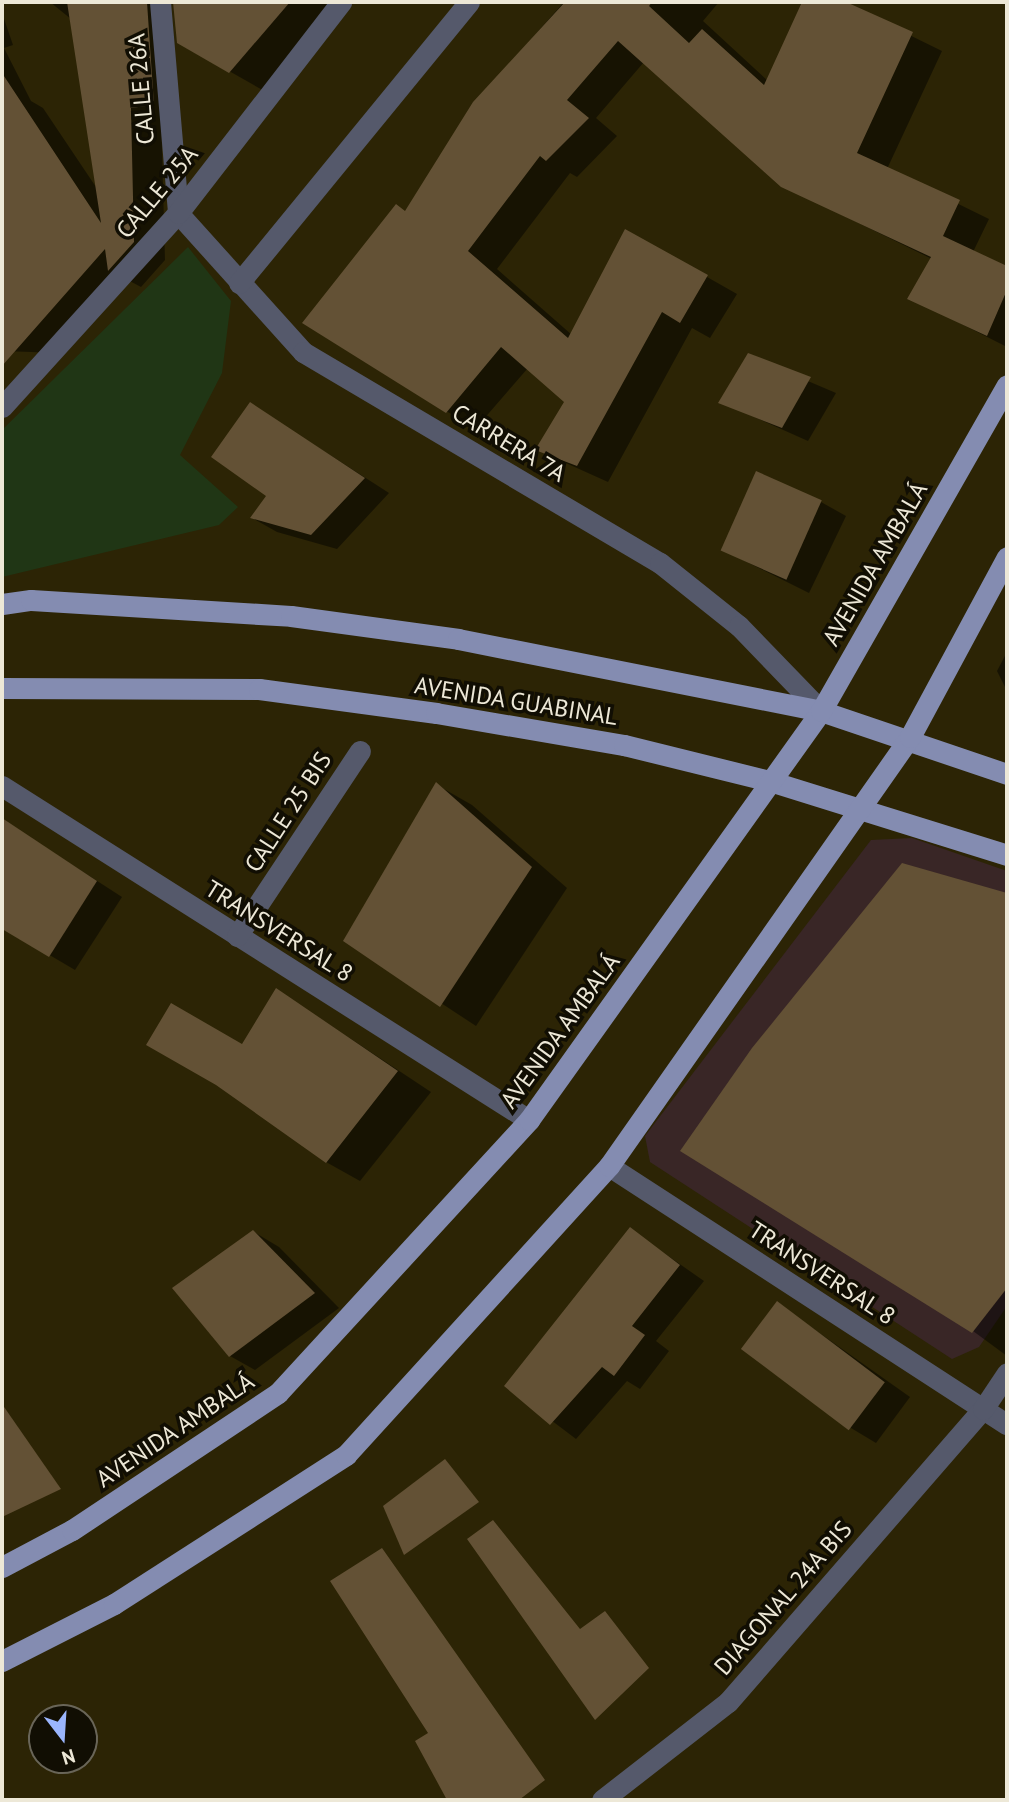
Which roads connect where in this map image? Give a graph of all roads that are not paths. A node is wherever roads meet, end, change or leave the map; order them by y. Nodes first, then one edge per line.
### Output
1 (159, 2) edge
2 (341, 2) edge
3 (469, 2) edge
4 (178, 213) junction
5 (239, 283) junction
6 (1007, 385) edge
7 (2, 407) edge
8 (1007, 557) edge
9 (2, 604) edge
10 (2, 688) edge
11 (821, 711) junction
12 (910, 737) junction
13 (360, 751) dead end
14 (1007, 774) edge
15 (773, 782) junction
16 (2, 786) edge
17 (864, 808) junction
18 (1007, 855) edge
19 (237, 936) junction
20 (529, 1121) junction
21 (609, 1166) junction
22 (1007, 1373) edge
23 (983, 1409) junction
24 (1007, 1424) edge
25 (2, 1567) edge
26 (2, 1661) edge
27 (602, 1800) edge

1 - 4 street, CALLE 26A
2 - 4 street, CALLE 25A
3 - 5 street
4 - 5 street, CARRERA 7A
4 - 7 street, CALLE 25A
5 - 11 street, CARRERA 7A
6 - 11 main road, AVENIDA AMBALÁ
8 - 12 main road
9 - 11 main road, AVENIDA GUABINAL
10 - 15 main road, AVENIDA GUABINAL
11 - 12 main road, AVENIDA GUABINAL
11 - 15 main road, AVENIDA AMBALÁ
12 - 14 main road, AVENIDA GUABINAL
12 - 17 main road
13 - 19 street, CALLE 25 BIS
15 - 17 main road, AVENIDA GUABINAL
15 - 20 main road, AVENIDA AMBALÁ
16 - 19 street, TRANSVERSAL 8
17 - 18 main road, AVENIDA GUABINAL
17 - 21 main road
19 - 20 street, TRANSVERSAL 8
20 - 25 main road, AVENIDA AMBALÁ
21 - 23 street, TRANSVERSAL 8
21 - 26 main road
22 - 23 street, DIAGONAL 24A BIS
23 - 24 street, TRANSVERSAL 8
23 - 27 street, DIAGONAL 24A BIS

